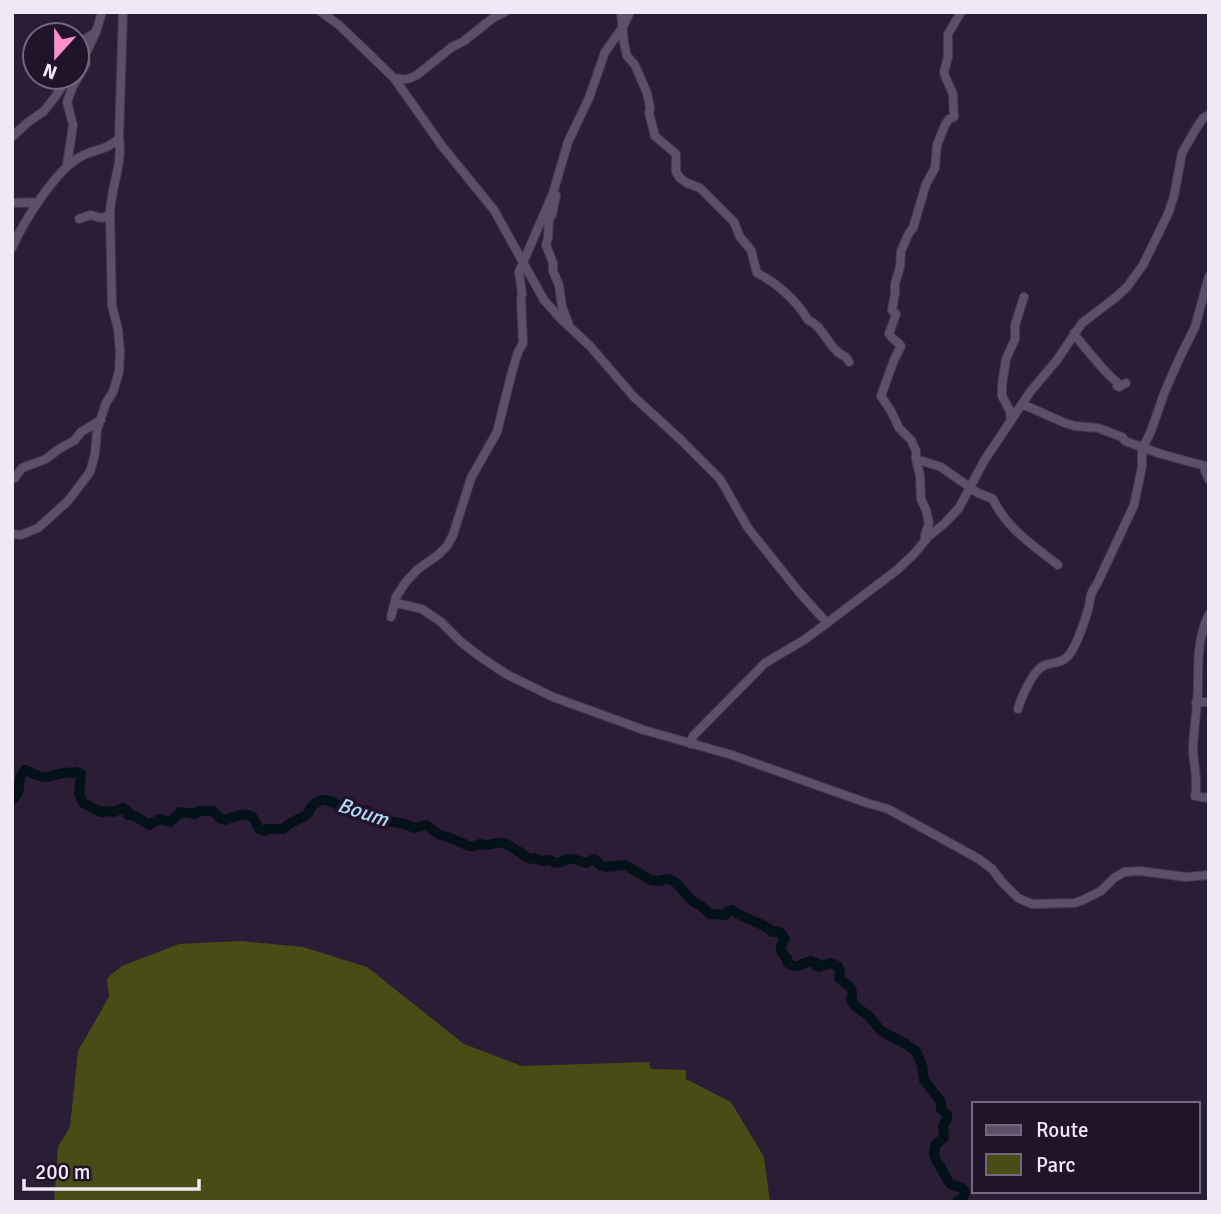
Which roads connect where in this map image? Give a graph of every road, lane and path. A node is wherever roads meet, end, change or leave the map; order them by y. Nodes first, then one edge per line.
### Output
1 (102, 12) edge
2 (123, 12) edge
3 (321, 12) edge
4 (505, 12) edge
5 (621, 12) edge
6 (630, 12) edge
7 (961, 12) edge
8 (622, 27) junction
9 (96, 32) junction
10 (91, 35) edge
11 (394, 78) junction
12 (405, 79) junction
13 (59, 91) edge
14 (403, 91) junction
15 (1209, 115) edge
16 (12, 137) edge
17 (119, 138) junction
18 (67, 165) junction
19 (555, 188) junction
20 (38, 202) junction
21 (12, 203) edge
22 (110, 213) junction
23 (79, 219) dead end
24 (12, 248) edge
25 (524, 262) junction
26 (1209, 276) edge
27 (1024, 297) dead end
28 (575, 332) junction
29 (1074, 333) junction
30 (849, 362) dead end
31 (1126, 383) dead end
32 (1022, 404) junction
33 (101, 420) junction
34 (1011, 421) junction
35 (1143, 447) junction
36 (916, 459) junction
37 (1206, 467) edge
38 (15, 478) dead end
39 (1209, 480) edge
40 (970, 487) junction
41 (12, 534) edge
42 (925, 540) junction
43 (1058, 565) dead end
44 (396, 603) junction
45 (1209, 614) edge
46 (391, 617) dead end
47 (827, 623) junction
48 (1196, 702) junction
49 (1209, 702) edge
50 (1018, 709) dead end
51 (691, 744) junction
52 (1209, 798) edge
53 (1209, 875) edge

1 - 9 street
2 - 17 street
3 - 11 street
4 - 12 street
5 - 8 street
6 - 8 street
7 - 36 street
8 - 19 street
8 - 30 street
9 - 10 street
9 - 18 street
11 - 12 street
11 - 14 street
12 - 14 street
13 - 16 street
14 - 25 street
15 - 29 street
17 - 18 street
17 - 22 street
18 - 20 street
19 - 25 street
19 - 28 street
20 - 21 street
20 - 24 street
22 - 23 street
22 - 33 street
25 - 28 street
25 - 44 street
26 - 35 street
27 - 34 street
28 - 47 street
29 - 31 street
29 - 32 street
32 - 34 street
32 - 35 street
33 - 38 street
33 - 41 street
34 - 40 street
35 - 37 street
35 - 50 street
36 - 40 street
36 - 42 street
37 - 39 street
40 - 42 street
40 - 43 street
42 - 47 street
44 - 46 street
44 - 51 street
45 - 48 street
47 - 51 street
48 - 49 street
48 - 52 street
51 - 53 street

